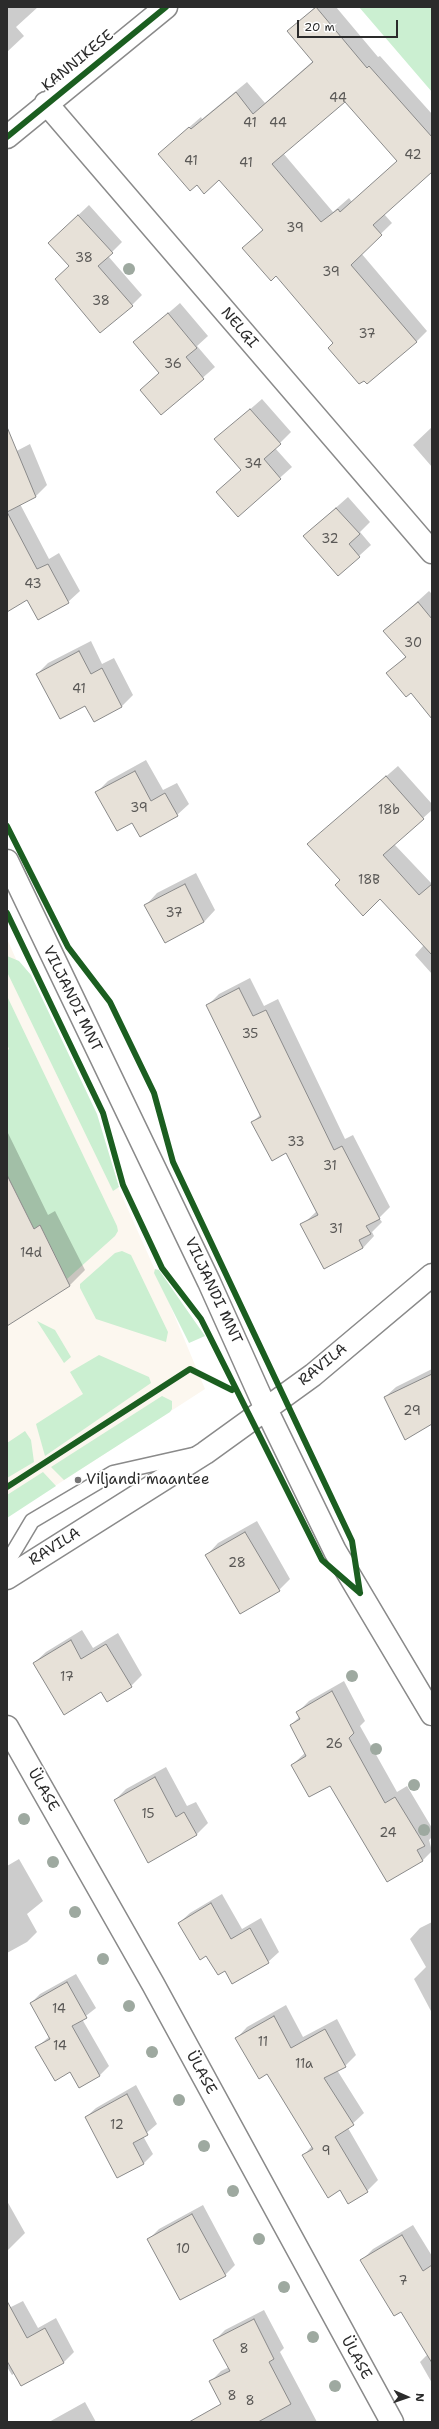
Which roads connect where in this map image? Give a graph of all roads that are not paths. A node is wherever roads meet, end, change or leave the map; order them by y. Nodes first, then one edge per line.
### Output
1 (166, 7) edge
2 (46, 103) junction
3 (7, 137) edge
4 (432, 552) edge
5 (7, 862) edge
6 (432, 1275) edge
7 (266, 1409) junction
8 (205, 1453) junction
9 (7, 1563) edge
10 (7, 1578) edge
11 (432, 1714) edge
12 (7, 1727) edge
13 (392, 2422) edge

1 - 2 street, KANNIKESE
2 - 3 street, KANNIKESE
2 - 4 street, NELGI
5 - 7 street, VILJANDI MNT
6 - 7 street, RAVILA
7 - 8 street, RAVILA
7 - 11 street, VILJANDI MNT
8 - 9 lane
8 - 10 street, RAVILA
12 - 13 street, ÜLASE

